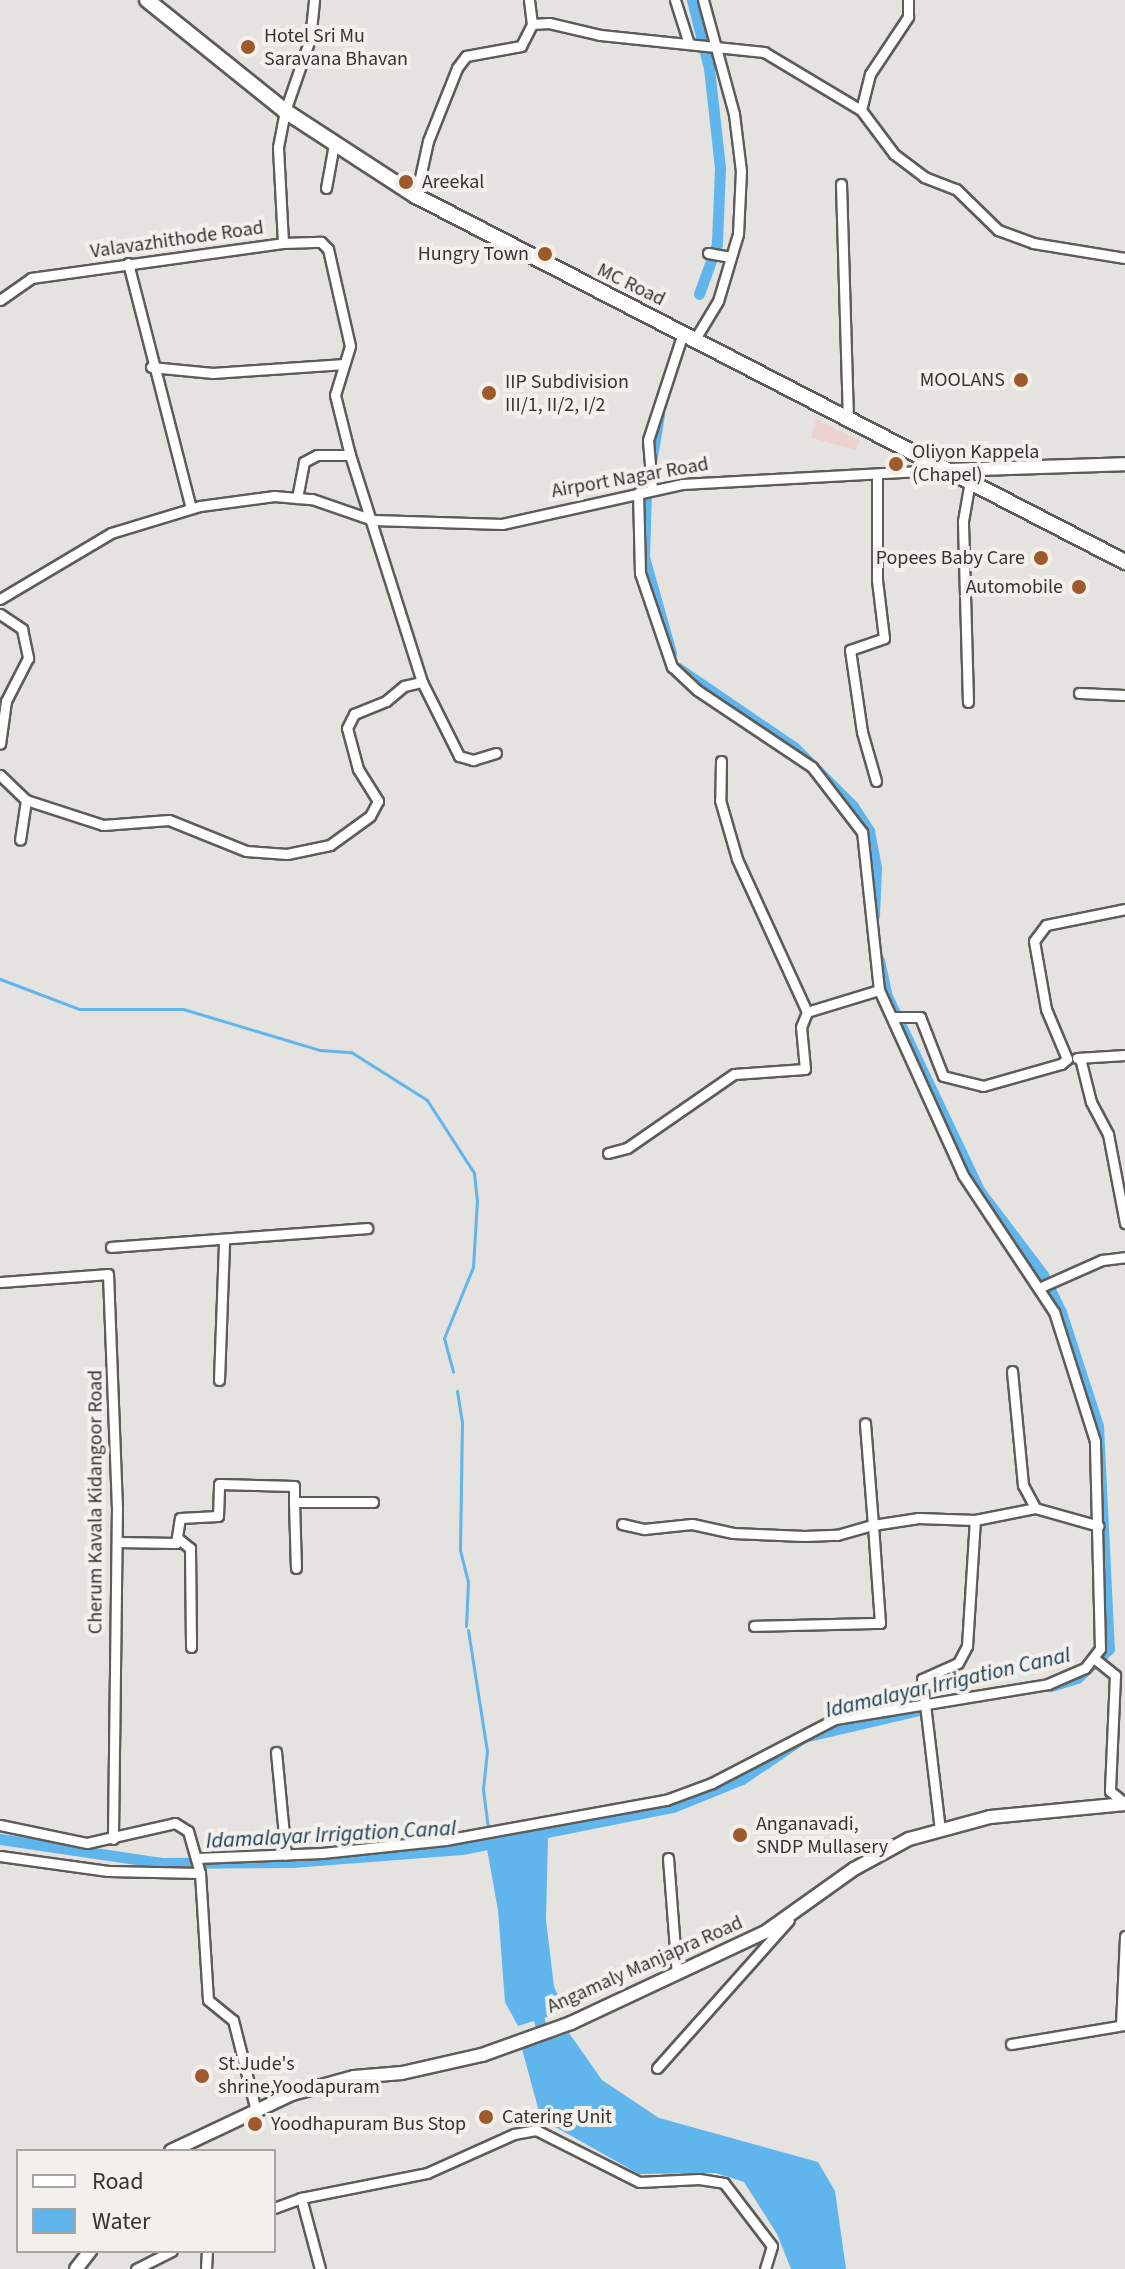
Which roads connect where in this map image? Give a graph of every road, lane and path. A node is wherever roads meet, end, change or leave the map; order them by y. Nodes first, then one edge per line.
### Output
1 (147, 0) edge
2 (314, 0) edge
3 (529, 0) edge
4 (675, 0) edge
5 (703, 0) edge
6 (908, 0) edge
7 (532, 24) junction
8 (691, 44) junction
9 (719, 47) junction
10 (861, 110) junction
11 (285, 111) junction
12 (334, 144) junction
13 (841, 184) dead end
14 (326, 188) dead end
15 (416, 196) junction
16 (287, 242) junction
17 (708, 253) dead end
18 (731, 257) junction
19 (1125, 258) edge
20 (128, 263) junction
21 (0, 300) edge
22 (689, 336) junction
23 (344, 364) junction
24 (151, 367) junction
25 (848, 417) junction
26 (350, 455) junction
27 (1125, 464) edge
28 (944, 470) junction
29 (877, 474) junction
30 (970, 481) junction
31 (652, 484) junction
32 (638, 493) junction
33 (297, 498) junction
34 (191, 508) junction
35 (373, 520) junction
36 (1125, 562) edge
37 (0, 599) edge
38 (0, 614) edge
39 (422, 682) junction
40 (1079, 693) dead end
41 (1125, 695) edge
42 (968, 702) dead end
43 (0, 744) edge
44 (496, 753) dead end
45 (721, 761) dead end
46 (0, 775) edge
47 (876, 781) dead end
48 (26, 800) junction
49 (20, 840) dead end
50 (1125, 909) edge
51 (879, 990) junction
52 (807, 1012) junction
53 (892, 1017) junction
54 (1125, 1055) edge
55 (1080, 1058) junction
56 (1067, 1059) junction
57 (608, 1153) dead end
58 (1125, 1223) edge
59 (367, 1228) dead end
60 (224, 1242) junction
61 (111, 1247) dead end
62 (1125, 1257) edge
63 (0, 1282) edge
64 (1041, 1287) junction
65 (1012, 1371) dead end
66 (219, 1380) dead end
67 (865, 1423) dead end
68 (294, 1502) junction
69 (373, 1502) dead end
70 (1035, 1508) junction
71 (975, 1520) junction
72 (622, 1524) dead end
73 (873, 1525) junction
74 (1099, 1526) junction
75 (180, 1540) junction
76 (117, 1542) junction
77 (296, 1568) dead end
78 (754, 1626) dead end
79 (191, 1647) dead end
80 (1095, 1659) junction
81 (923, 1709) junction
82 (276, 1752) dead end
83 (1125, 1804) edge
84 (0, 1825) edge
85 (940, 1830) junction
86 (113, 1839) junction
87 (286, 1855) junction
88 (0, 1856) edge
89 (197, 1858) junction
90 (668, 1858) dead end
91 (200, 1873) junction
92 (793, 1914) junction
93 (1125, 1936) edge
94 (677, 1974) junction
95 (1123, 2025) edge
96 (1011, 2044) dead end
97 (657, 2068) dead end
98 (256, 2111) junction
99 (175, 2149) edge
100 (301, 2198) junction
101 (276, 2207) edge
102 (88, 2253) edge
103 (168, 2253) edge
104 (76, 2269) edge
105 (136, 2269) edge
106 (320, 2269) edge
107 (765, 2269) edge

1 - 11 main road, MC Road
2 - 11 street, Valavazhithode Road
3 - 7 street
4 - 8 street
5 - 9 street
6 - 10 street
7 - 8 street
7 - 15 street
8 - 9 street
9 - 10 street
9 - 18 street
10 - 19 street
11 - 12 main road, MC Road
11 - 16 street, Valavazhithode Road
12 - 14 street
12 - 15 main road, MC Road
13 - 25 street
15 - 22 main road, MC Road
16 - 20 street, Valavazhithode Road
16 - 23 street
17 - 18 street
18 - 22 street
20 - 21 street, Valavazhithode Road
20 - 24 street
22 - 25 main road, MC Road
22 - 31 street
23 - 24 street
23 - 26 street
24 - 34 street
25 - 28 main road, MC Road
26 - 33 street
26 - 35 street
27 - 28 main road
28 - 29 street, Airport Nagar Road
28 - 30 main road, MC Road
29 - 31 street, Airport Nagar Road
29 - 47 street
30 - 36 main road, MC Road
30 - 42 street
31 - 32 street, Airport Nagar Road
32 - 35 street, Airport Nagar Road
32 - 51 street
33 - 34 street, Airport Nagar Road
33 - 35 street, Airport Nagar Road
34 - 37 street, Airport Nagar Road
35 - 39 street
38 - 43 street
39 - 44 street
39 - 48 street
40 - 41 street
45 - 52 street
46 - 48 street
48 - 49 street
50 - 56 street
51 - 52 street
51 - 53 street
52 - 57 street
53 - 56 street
53 - 64 street
54 - 55 street
55 - 56 street
55 - 58 street
59 - 60 street
60 - 61 street
60 - 66 street
62 - 64 street
63 - 76 street, Cherum Kavala Kidangoor Road
64 - 74 street
65 - 70 street
67 - 73 street
68 - 69 street
68 - 75 street
68 - 77 street
70 - 71 street
70 - 74 street
71 - 73 street
71 - 81 street
72 - 73 street
73 - 78 street
74 - 80 street
75 - 76 street
75 - 79 street
76 - 86 street, Cherum Kavala Kidangoor Road
80 - 81 street
80 - 83 street
81 - 85 street
81 - 87 street
82 - 87 street
83 - 85 main road, Angamaly Manjapra Road
84 - 86 street
85 - 92 main road, Angamaly Manjapra Road
86 - 89 street
87 - 89 street
88 - 91 street
89 - 91 street
90 - 94 street
91 - 98 street
92 - 94 main road, Angamaly Manjapra Road
92 - 97 street
93 - 95 street
94 - 98 main road, Angamaly Manjapra Road
95 - 96 street
98 - 99 main road, Angamaly Manjapra Road
100 - 101 street
100 - 106 street
100 - 107 street
102 - 104 main road
103 - 105 street

